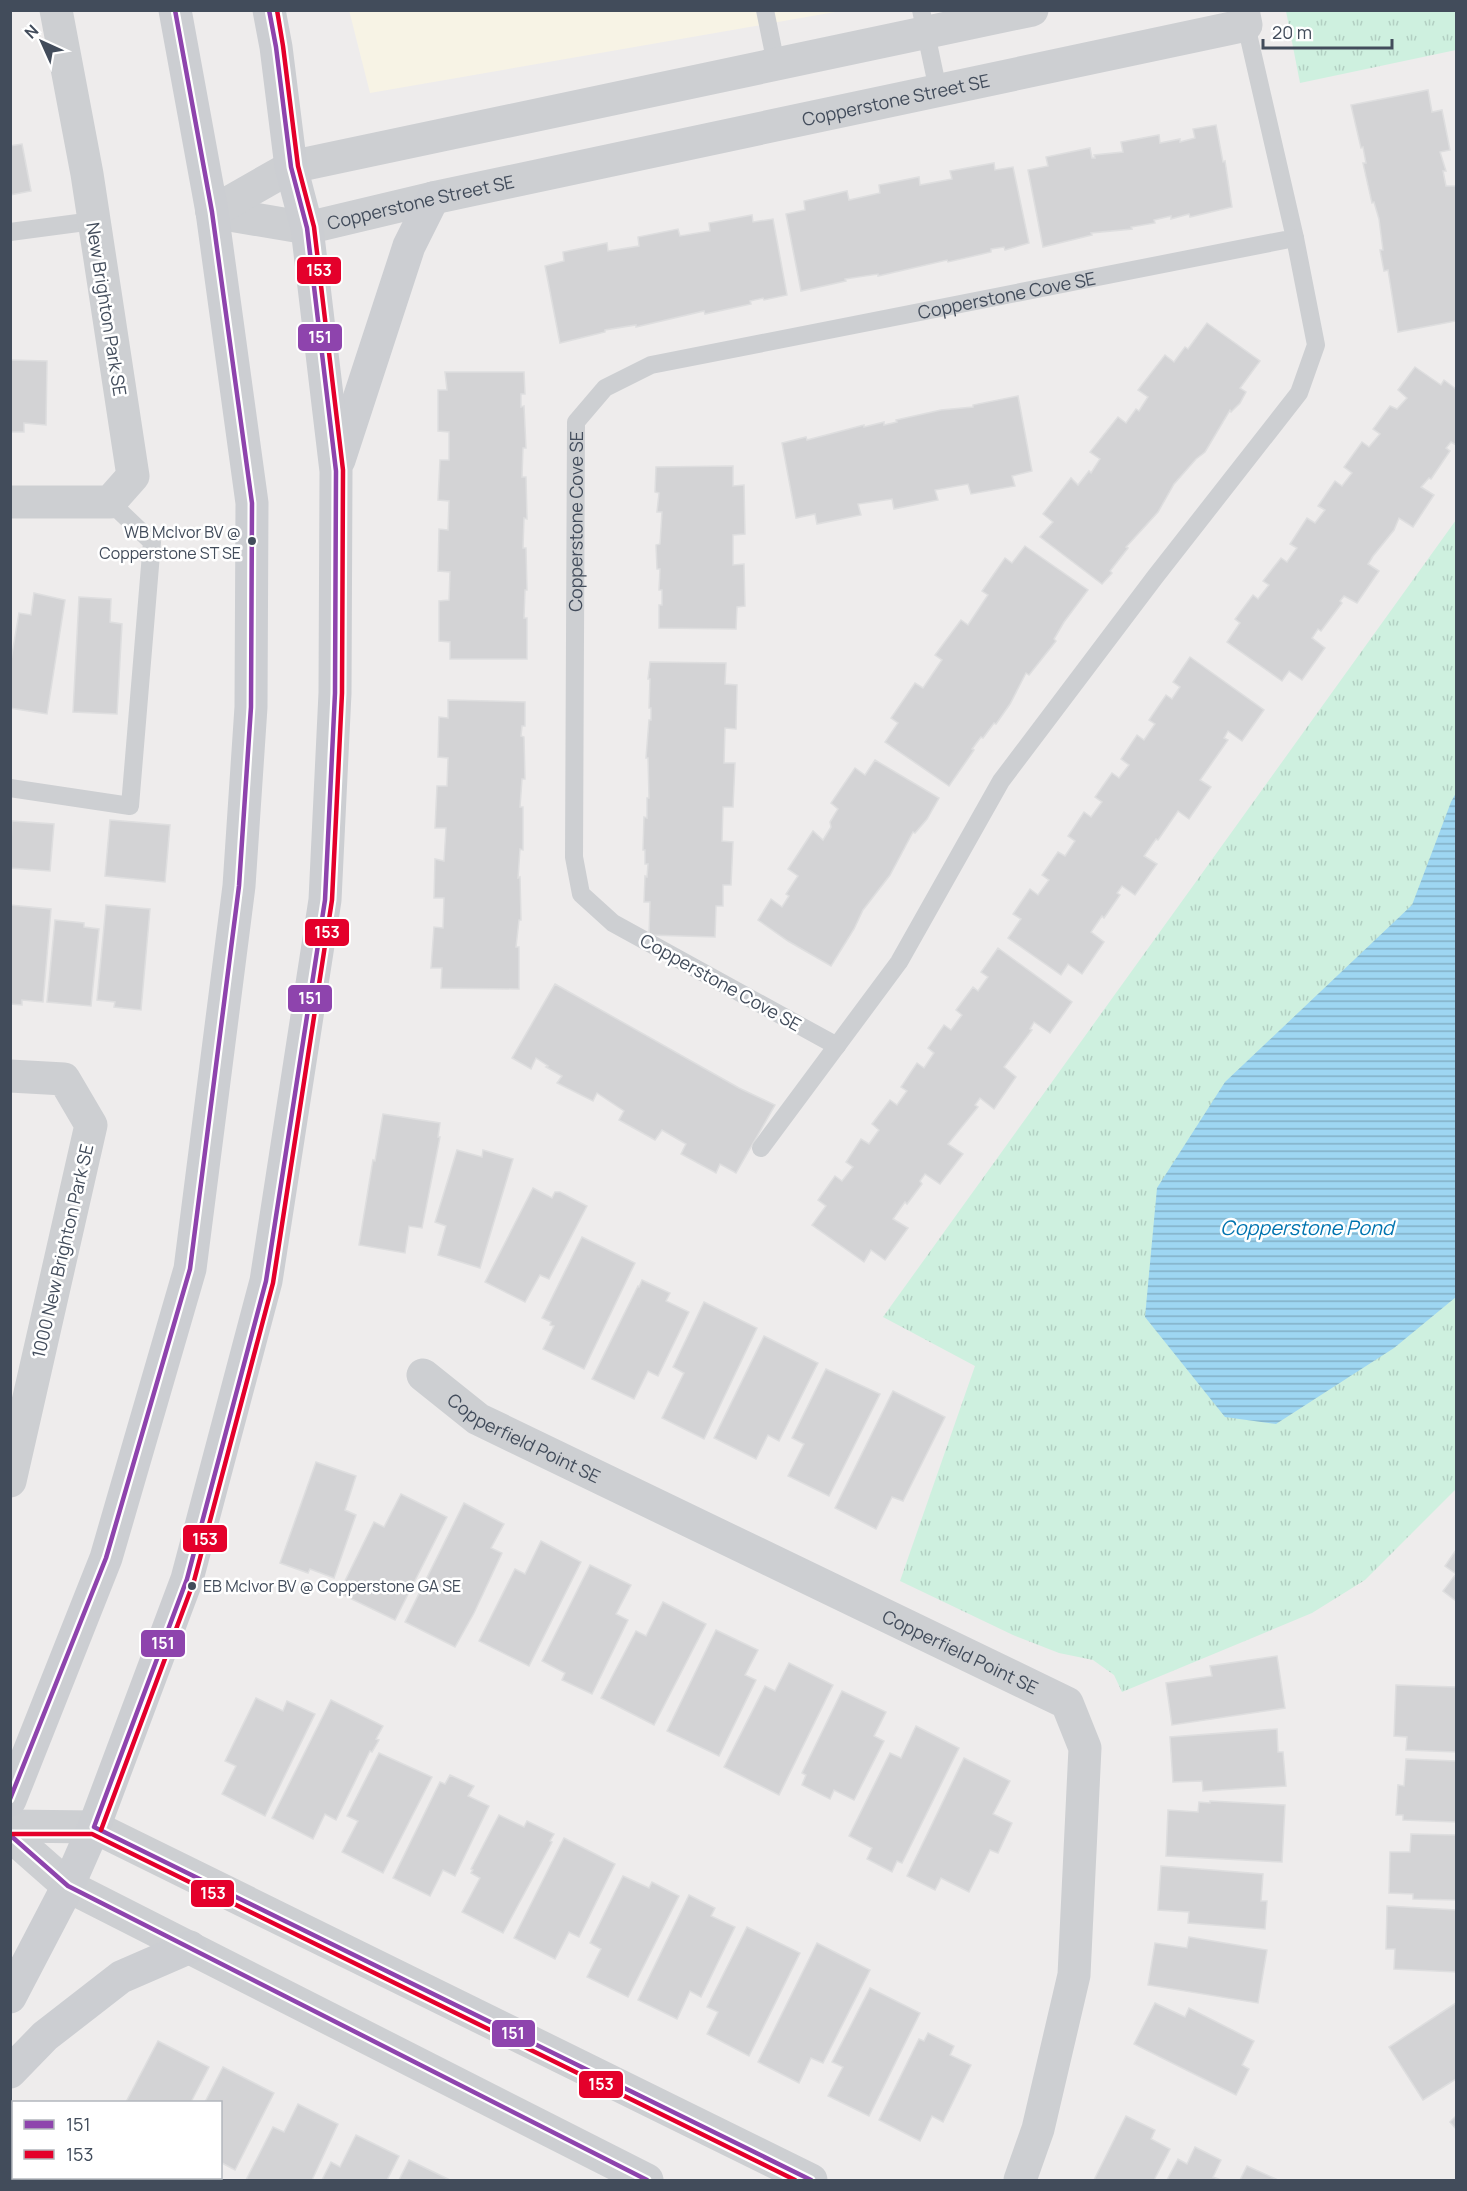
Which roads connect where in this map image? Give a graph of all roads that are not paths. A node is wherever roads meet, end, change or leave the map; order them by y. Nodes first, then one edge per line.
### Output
1 (56, 10) edge
2 (175, 10) edge
3 (269, 10) edge
4 (765, 10) edge
5 (1032, 10) edge
6 (1244, 18) edge
7 (923, 21) edge
8 (776, 63) junction
9 (938, 90) junction
10 (291, 167) junction
11 (434, 198) junction
12 (212, 212) junction
13 (93, 221) junction
14 (307, 228) junction
15 (10, 232) edge
16 (1295, 238) junction
17 (336, 471) junction
18 (10, 502) edge
19 (110, 502) junction
20 (10, 788) edge
21 (837, 1046) junction
22 (10, 1076) edge
23 (761, 1148) dead end
24 (423, 1375) dead end
25 (10, 1481) edge
26 (10, 1800) edge
27 (10, 1826) edge
28 (94, 1827) junction
29 (10, 1835) edge
30 (68, 1886) junction
31 (190, 1947) junction
32 (10, 1998) edge
33 (10, 2072) edge
34 (647, 2181) edge
35 (811, 2181) edge
36 (1020, 2181) edge

1 - 13 street, New Brighton Park SE
2 - 12 main road
3 - 10 main road
4 - 8 lane
5 - 7 street
6 - 9 street, Copperstone Street SE
6 - 16 lane
7 - 8 street
7 - 9 lane
8 - 10 street
9 - 11 street, Copperstone Street SE
10 - 12 street
10 - 14 main road
11 - 14 street, Copperstone Street SE
11 - 17 main road
12 - 14 street, Copperstone Street SE
12 - 26 main road
13 - 15 lane
13 - 19 street, New Brighton Park SE
14 - 17 main road
16 - 21 lane
16 - 21 lane, Copperstone Cove SE
17 - 28 main road
18 - 19 street
19 - 20 lane
21 - 23 lane
22 - 25 street, 1000 New Brighton Park SE
24 - 36 street, Copperfield Point SE
27 - 28 street
28 - 30 main road
28 - 35 street
29 - 30 street
30 - 31 street
30 - 32 main road
31 - 33 main road
31 - 34 street

